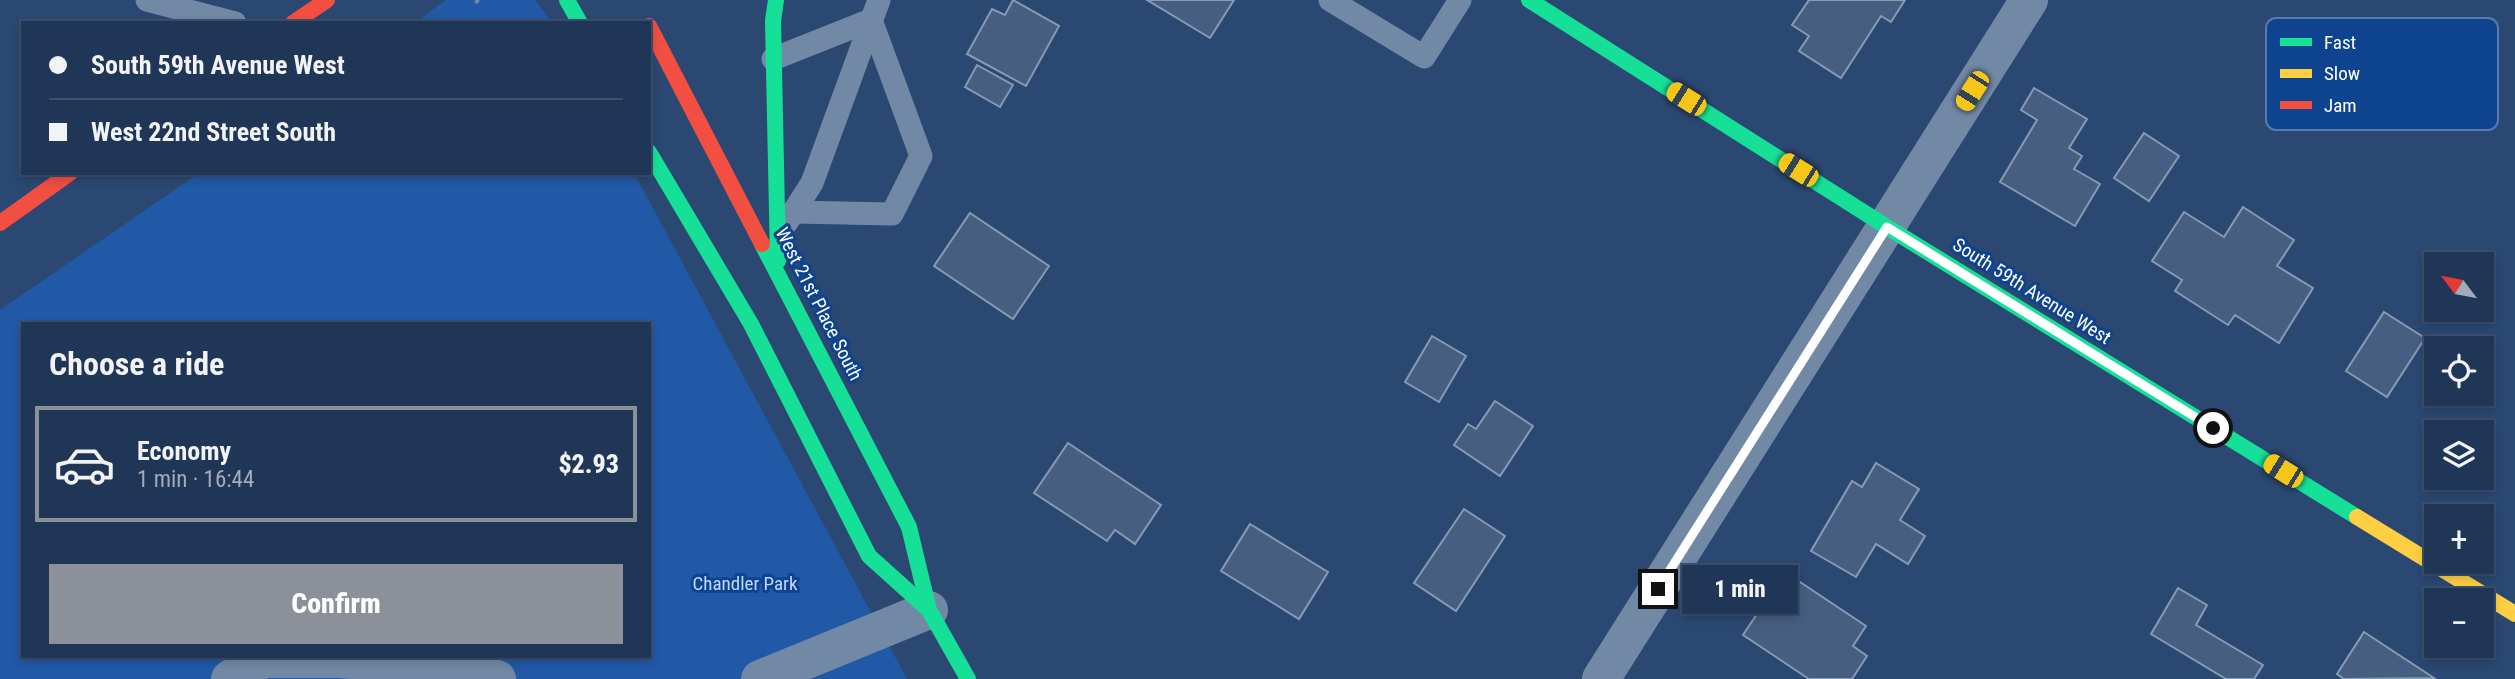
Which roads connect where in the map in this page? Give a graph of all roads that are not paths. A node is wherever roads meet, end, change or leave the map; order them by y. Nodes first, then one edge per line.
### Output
1 (147, 0) edge
2 (327, 0) edge
3 (567, 0) edge
4 (776, 0) edge
5 (1331, 0) edge
6 (1460, 0) edge
7 (1529, 0) edge
8 (2029, 0) edge
9 (875, 10) edge
10 (227, 21) edge
11 (296, 21) edge
12 (579, 21) edge
13 (651, 29) edge
14 (773, 59) junction
15 (651, 155) edge
16 (67, 175) edge
17 (793, 212) junction
18 (0, 223) edge
19 (1887, 227) junction
20 (777, 236) junction
21 (778, 270) junction
22 (929, 610) junction
23 (2515, 614) edge
24 (230, 679) edge
25 (497, 679) edge
26 (760, 679) edge
27 (968, 679) edge
28 (1601, 679) edge

1 - 10 lane
2 - 11 street
3 - 12 street
4 - 14 street
5 - 6 lane
7 - 19 street, South 59th Avenue West
8 - 19 street
9 - 14 lane
9 - 17 lane
9 - 17 lane
13 - 21 street, West 21st Place South
14 - 20 street
15 - 22 street, West 21st Place South
16 - 18 street
17 - 20 lane
19 - 23 street, South 59th Avenue West
19 - 28 street
20 - 21 street
21 - 22 street, West 21st Place South
22 - 26 street
22 - 27 street, West 21st Place South
24 - 25 street

